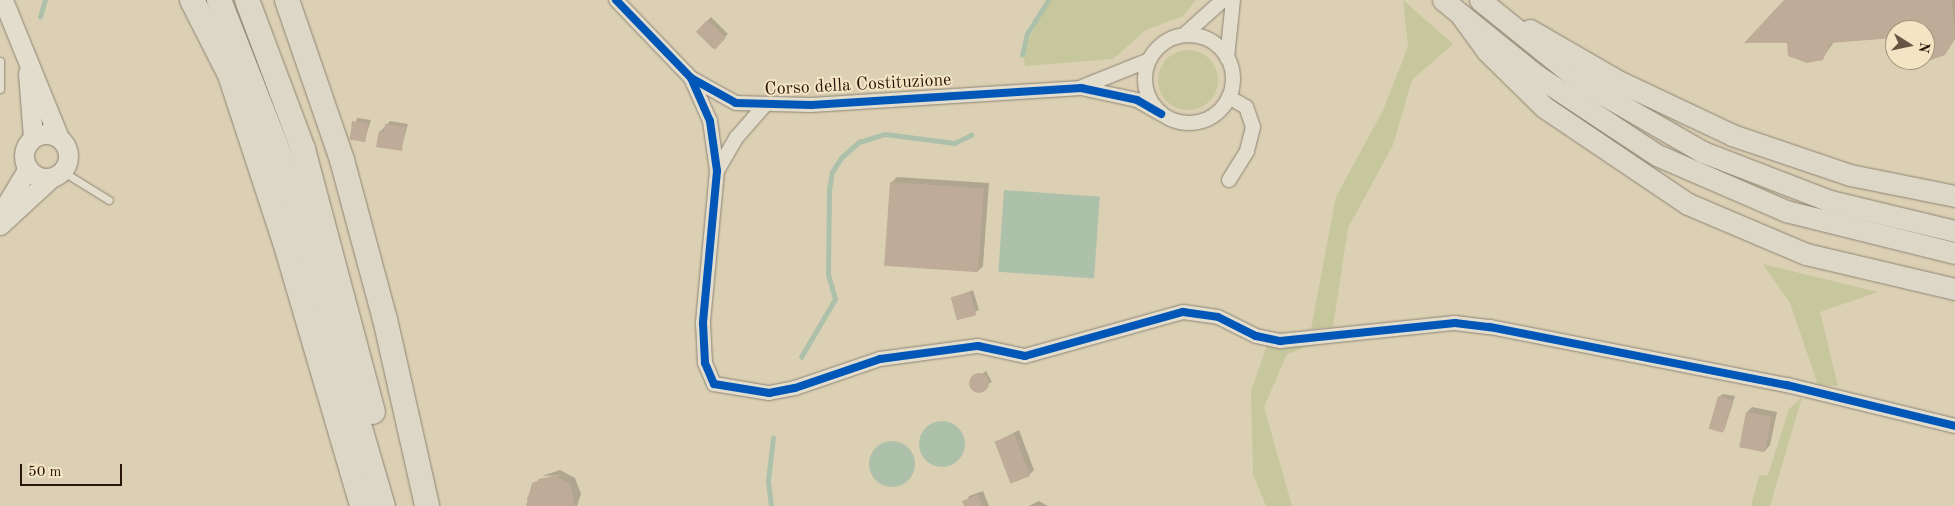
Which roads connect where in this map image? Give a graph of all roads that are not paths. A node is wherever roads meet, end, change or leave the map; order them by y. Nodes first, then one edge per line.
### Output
1 (3, 0) edge
2 (192, 0) edge
3 (287, 0) edge
4 (616, 0) edge
5 (1223, 0) edge
6 (1234, 0) edge
7 (1443, 0) edge
8 (248, 2) edge
9 (1482, 2) edge
10 (220, 3) edge
11 (1461, 15) junction
12 (1184, 35) junction
13 (27, 49) junction
14 (1227, 58) junction
15 (1149, 60) junction
16 (0, 61) edge
17 (691, 78) junction
18 (1081, 88) junction
19 (0, 89) edge
20 (1229, 97) junction
21 (764, 106) junction
22 (1161, 114) junction
23 (33, 138) junction
24 (59, 138) junction
25 (28, 168) junction
26 (717, 172) junction
27 (57, 174) junction
28 (1228, 180) dead end
29 (1955, 196) edge
30 (109, 200) dead end
31 (0, 215) edge
32 (0, 225) edge
33 (1955, 230) edge
34 (1955, 253) edge
35 (1955, 289) edge
36 (1955, 426) edge
37 (362, 506) edge
38 (383, 506) edge
39 (398, 506) edge
40 (427, 506) edge

1 - 13 main road
2 - 37 highway
3 - 40 highway
4 - 17 street, Corso della Costituzione
5 - 12 street
6 - 14 street
7 - 11 main road
8 - 39 highway
9 - 29 main road
9 - 33 main road
10 - 38 highway
11 - 34 main road
11 - 35 main road
12 - 14 street
12 - 15 street
13 - 23 main road
13 - 24 main road
14 - 20 street
15 - 18 street
15 - 22 street
16 - 19 lane
17 - 21 street, Corso della Costituzione
17 - 26 street
18 - 21 street, Corso della Costituzione
18 - 22 street
20 - 22 street
20 - 28 street
21 - 26 street
23 - 24 main road
23 - 25 main road
24 - 27 main road
25 - 27 main road
25 - 31 main road
26 - 36 street
27 - 30 lane
27 - 32 main road

